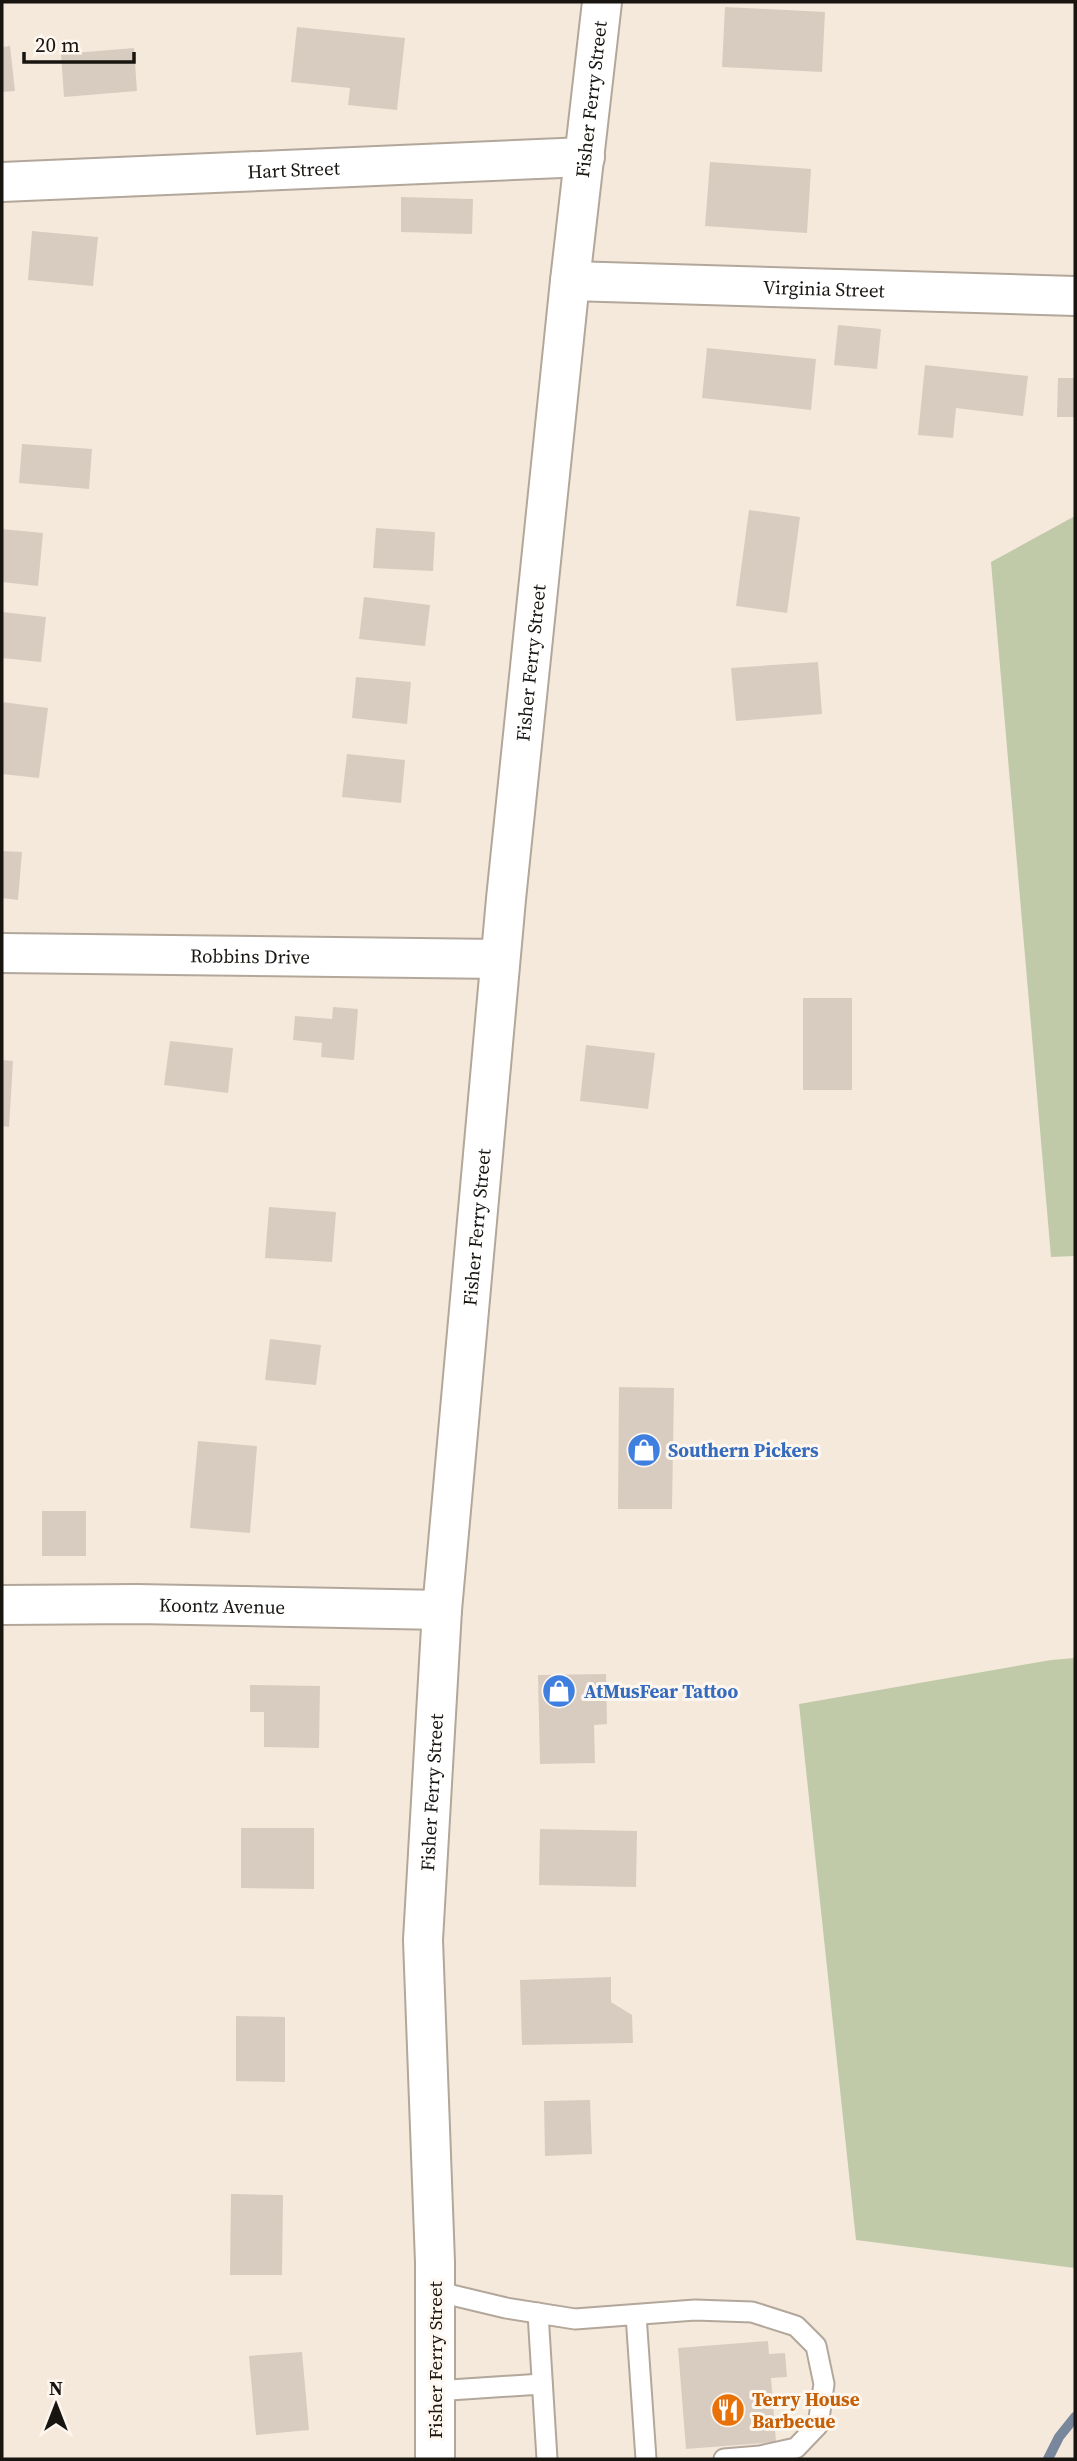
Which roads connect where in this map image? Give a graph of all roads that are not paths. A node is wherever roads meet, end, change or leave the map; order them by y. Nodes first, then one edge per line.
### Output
1 (602, 2) edge
2 (585, 157) junction
3 (2, 182) edge
4 (570, 281) junction
5 (1075, 296) edge
6 (2, 953) edge
7 (500, 959) junction
8 (2, 1605) edge
9 (442, 1611) junction
10 (435, 2291) junction
11 (538, 2313) junction
12 (636, 2315) junction
13 (542, 2384) junction
14 (435, 2391) junction
15 (435, 2459) edge
16 (547, 2459) edge
17 (646, 2459) edge
18 (724, 2459) edge

1 - 2 street, Fisher Ferry Street
2 - 3 street, Hart Street
2 - 4 street, Fisher Ferry Street
4 - 5 street, Virginia Street
4 - 7 street, Fisher Ferry Street
6 - 7 street, Robbins Drive
7 - 9 street, Fisher Ferry Street
8 - 9 street, Koontz Avenue
9 - 10 street, Fisher Ferry Street
10 - 11 lane
10 - 14 street, Fisher Ferry Street
11 - 12 lane
11 - 13 lane
12 - 17 lane
12 - 18 lane
13 - 14 lane
13 - 16 lane
14 - 15 street, Fisher Ferry Street

